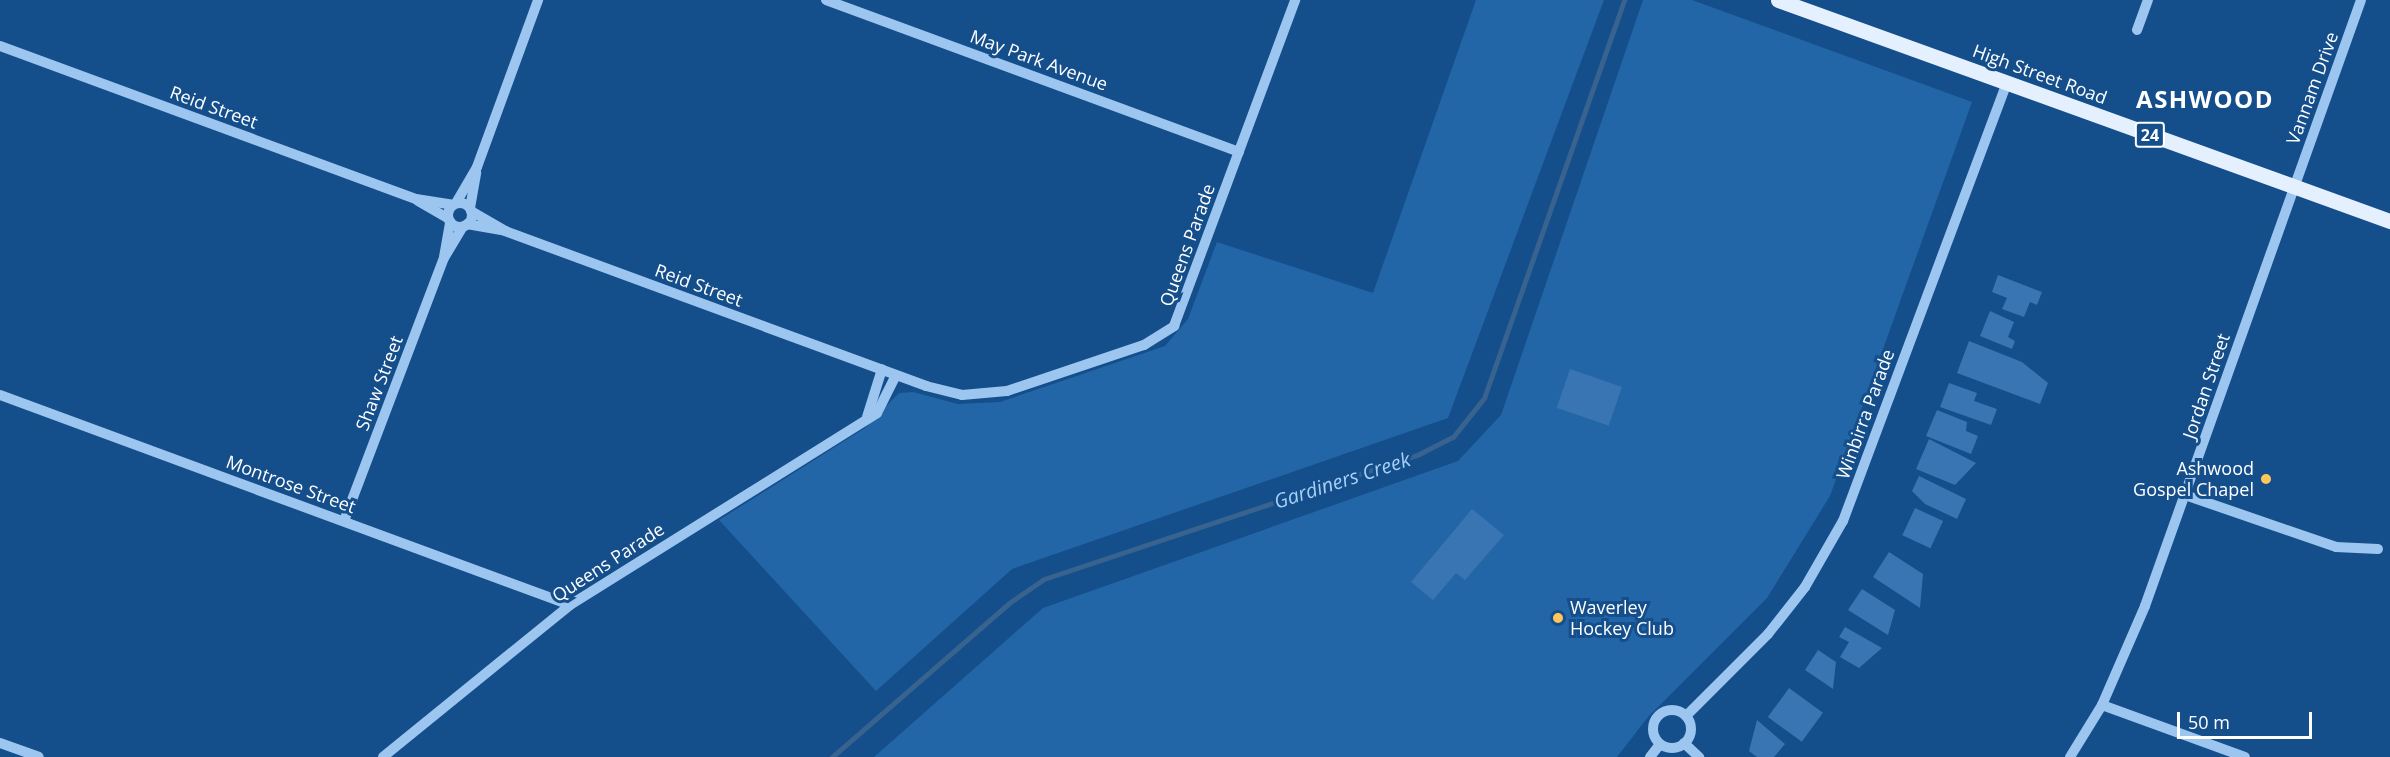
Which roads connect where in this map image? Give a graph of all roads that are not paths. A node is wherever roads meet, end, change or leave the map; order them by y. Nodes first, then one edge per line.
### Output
1 (538, 0) edge
2 (826, 0) edge
3 (1295, 0) edge
4 (1778, 0) edge
5 (2148, 0) edge
6 (2361, 0) edge
7 (2137, 30) dead end
8 (0, 46) edge
9 (2007, 83) junction
10 (1239, 152) junction
11 (477, 167) junction
12 (2294, 187) junction
13 (416, 199) junction
14 (454, 204) junction
15 (470, 209) junction
16 (449, 220) junction
17 (2390, 221) edge
18 (465, 225) junction
19 (505, 231) junction
20 (444, 258) junction
21 (882, 369) junction
22 (896, 375) junction
23 (0, 395) edge
24 (867, 417) junction
25 (2185, 495) junction
26 (344, 521) junction
27 (2378, 549) dead end
28 (570, 605) junction
29 (2102, 705) junction
30 (1686, 716) junction
31 (0, 743) edge
32 (1684, 743) junction
33 (1660, 744) junction
34 (39, 757) edge
35 (383, 757) edge
36 (1650, 757) edge
37 (1699, 757) edge
38 (2070, 757) edge
39 (2245, 757) edge

1 - 11 street
2 - 10 street, May Park Avenue
3 - 10 street, Queens Parade
4 - 9 main road, High Street Road / 24
5 - 7 street
6 - 12 street, Vannam Drive
8 - 13 street, Reid Street
9 - 12 main road, High Street Road / 24
9 - 30 street, Winbirra Parade
10 - 22 street, Queens Parade
11 - 14 street
11 - 15 street
12 - 17 main road, High Street Road / 24
12 - 25 street, Jordan Street
13 - 14 street, Reid Street
13 - 16 street, Reid Street
14 - 15 street, Reid Street
14 - 16 street, Shaw Street
15 - 18 street, Shaw Street
15 - 19 street, Reid Street
16 - 18 street, Reid Street
16 - 20 street, Shaw Street
18 - 19 street, Reid Street
18 - 20 street, Shaw Street
19 - 21 street, Reid Street
20 - 26 street, Shaw Street
21 - 22 street, Queens Parade
21 - 24 street
22 - 24 street, Queens Parade
23 - 26 street, Montrose Street
24 - 28 street, Queens Parade
25 - 27 street
25 - 29 street, Jordan Street
26 - 28 street, Montrose Street
28 - 35 street, Queens Parade
29 - 38 street, Jordan Street
29 - 39 street
30 - 32 street
30 - 33 street
31 - 34 street
32 - 33 street
32 - 37 street
33 - 36 street

